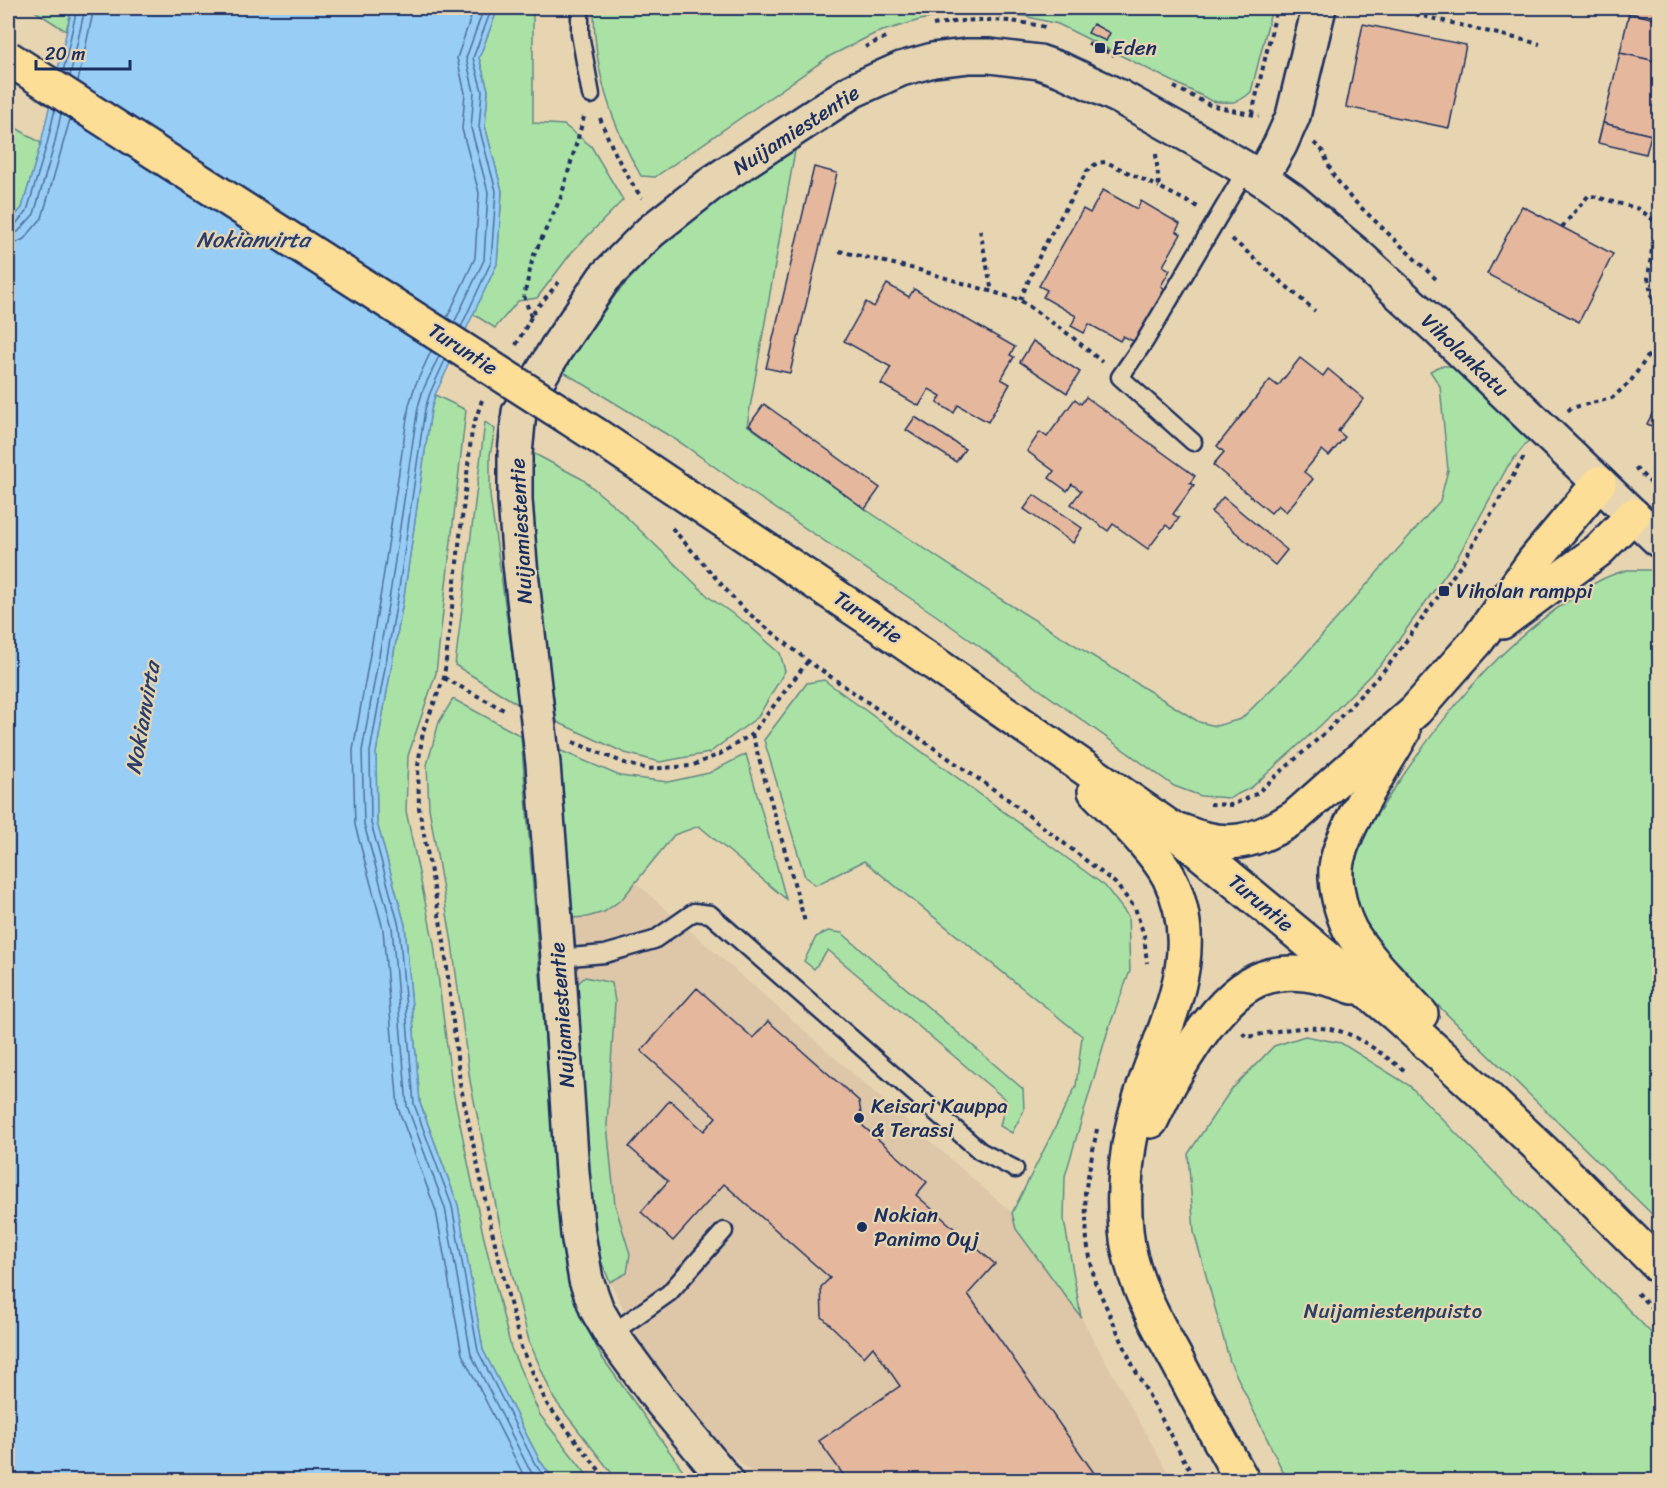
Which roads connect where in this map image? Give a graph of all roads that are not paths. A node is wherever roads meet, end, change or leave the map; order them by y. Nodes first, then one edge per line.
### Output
1 (580, 8) edge
2 (1319, 8) edge
3 (8, 58) edge
4 (591, 95) road end
5 (1254, 174) junction
6 (1192, 442) dead end
7 (1599, 483) junction
8 (1633, 515) junction
9 (1659, 541) edge
10 (1477, 641) junction
11 (1416, 710) junction
12 (1054, 745) junction
13 (1168, 826) junction
14 (558, 958) junction
15 (1370, 993) junction
16 (1480, 1091) junction
17 (1015, 1168) dead end
18 (1125, 1180) junction
19 (724, 1231) dead end
20 (1659, 1267) edge
21 (610, 1334) junction
22 (726, 1480) edge
23 (1242, 1480) edge

1 - 4 lane
2 - 5 main road
3 - 12 highway, Turuntie, bridge
5 - 6 lane
5 - 7 main road, Viholankatu
5 - 14 main road, Nuijamiestentie
7 - 8 main road, Viholankatu
7 - 10 highway
8 - 9 main road, Viholankatu
8 - 10 highway
10 - 11 highway
11 - 13 highway
11 - 16 highway
12 - 13 highway, Turuntie
12 - 18 highway
13 - 15 highway, Turuntie
14 - 17 lane
14 - 21 main road, Nuijamiestentie
15 - 16 highway, Turuntie
15 - 18 highway
16 - 20 highway, Turuntie
18 - 23 highway
19 - 21 lane
21 - 22 main road, Nuijamiestentie

